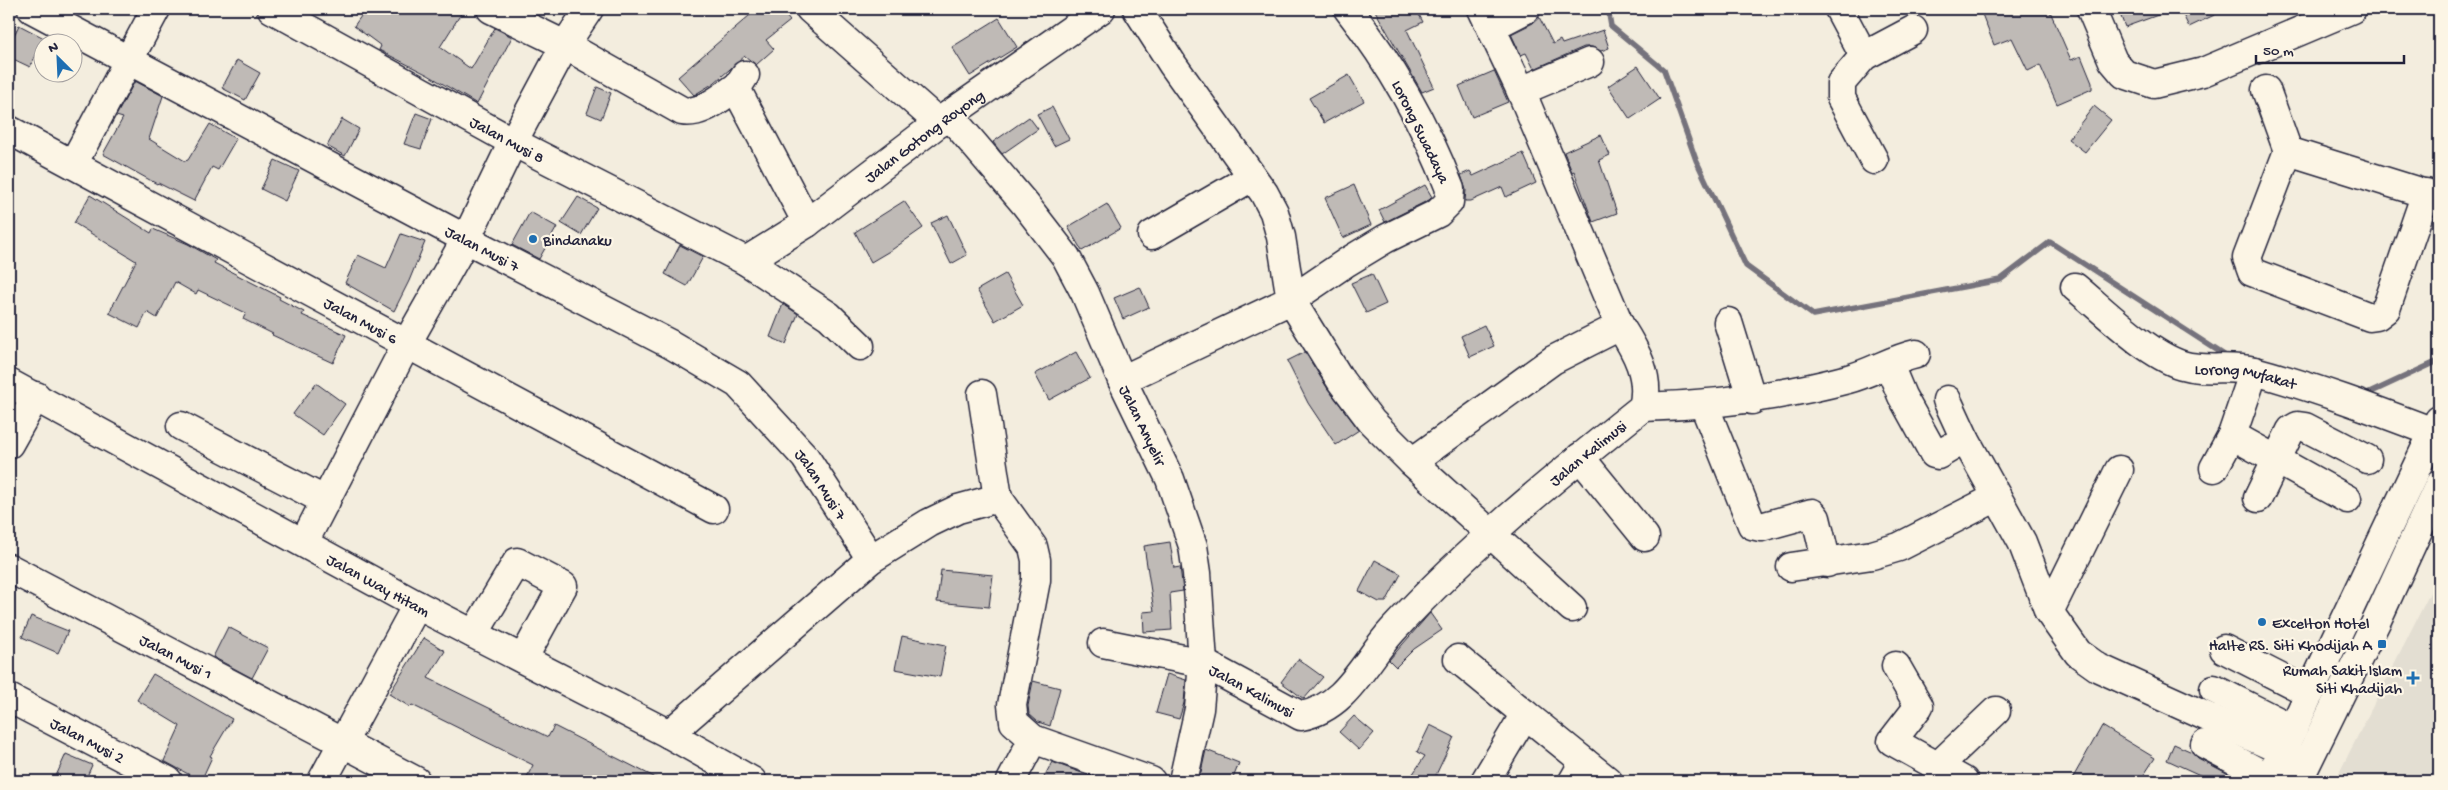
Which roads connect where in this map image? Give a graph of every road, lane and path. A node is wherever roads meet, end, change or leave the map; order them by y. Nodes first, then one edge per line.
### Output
1 (32, 9) edge
2 (156, 9) edge
3 (272, 9) edge
4 (491, 9) edge
5 (589, 9) edge
6 (810, 9) edge
7 (1101, 9) edge
8 (1137, 9) edge
9 (1348, 9) edge
10 (1526, 9) edge
11 (1839, 9) edge
12 (2091, 9) edge
13 (2352, 9) edge
14 (1486, 18) edge
15 (1913, 30) dead end
16 (565, 45) junction
17 (1864, 56) junction
18 (130, 60) junction
19 (1590, 62) dead end
20 (2266, 90) dead end
21 (1521, 91) junction
22 (944, 119) junction
23 (9, 130) edge
24 (513, 142) junction
25 (2288, 151) junction
26 (1874, 160) dead end
27 (73, 164) junction
28 (1252, 177) junction
29 (2433, 196) edge
30 (808, 223) junction
31 (1152, 234) dead end
32 (466, 239) junction
33 (746, 261) junction
34 (2075, 287) dead end
35 (1291, 300) junction
36 (1728, 322) dead end
37 (1620, 326) junction
38 (407, 343) junction
39 (860, 346) dead end
40 (1916, 354) dead end
41 (1889, 365) junction
42 (2254, 372) junction
43 (1122, 380) junction
44 (9, 383) edge
45 (982, 394) dead end
46 (36, 396) junction
47 (1752, 400) junction
48 (1946, 400) dead end
49 (1704, 406) junction
50 (1644, 407) junction
51 (181, 426) dead end
52 (2436, 426) edge
53 (2232, 435) junction
54 (1965, 439) junction
55 (9, 444) edge
56 (1580, 457) junction
57 (2367, 459) dead end
58 (1412, 462) junction
59 (2277, 462) junction
60 (2214, 468) dead end
61 (2119, 470) dead end
62 (2439, 485) edge
63 (1997, 497) junction
64 (998, 498) junction
65 (2258, 498) dead end
66 (2347, 499) dead end
67 (326, 500) junction
68 (714, 509) dead end
69 (1488, 534) junction
70 (1646, 537) dead end
71 (304, 542) junction
72 (870, 559) junction
73 (1827, 562) junction
74 (1791, 567) dead end
75 (9, 568) edge
76 (417, 605) junction
77 (1572, 608) dead end
78 (2049, 612) junction
79 (474, 634) junction
80 (1103, 643) dead end
81 (2224, 649) dead end
82 (523, 659) junction
83 (1458, 659) dead end
84 (1203, 663) junction
85 (1896, 666) dead end
86 (2214, 689) dead end
87 (2310, 693) junction
88 (9, 698) edge
89 (1996, 711) dead end
90 (1525, 714) junction
91 (669, 734) junction
92 (1033, 740) junction
93 (2288, 740) junction
94 (343, 743) junction
95 (2205, 744) dead end
96 (1938, 766) junction
97 (1579, 771) edge
98 (2302, 773) edge
99 (740, 778) edge
100 (2270, 780) edge
101 (168, 781) edge
102 (322, 781) edge
103 (416, 781) edge
104 (1011, 781) edge
105 (1151, 781) edge
106 (1183, 781) edge
107 (1485, 781) edge
108 (1608, 781) edge
109 (1964, 781) edge

1 - 18 main road, Jalan Musi 7
2 - 18 main road
3 - 24 main road, Jalan Musi 8
4 - 16 main road
5 - 16 main road
6 - 22 main road, Jalan Anyelir
7 - 22 main road, Jalan Gotong Royong
8 - 28 main road
9 - 35 main road, Lorong Swadaya
10 - 14 main road
11 - 17 main road
12 - 13 main road
14 - 21 main road, Jalan Kalimusi
15 - 17 main road
16 - 24 main road
16 - 30 main road
17 - 26 main road
18 - 27 main road
18 - 32 main road, Jalan Musi 7
19 - 21 main road
20 - 25 main road
21 - 37 main road, Jalan Kalimusi
22 - 30 main road, Jalan Gotong Royong
22 - 43 main road, Jalan Anyelir
23 - 27 main road, Jalan Musi 6
24 - 32 main road
24 - 33 main road, Jalan Musi 8
25 - 29 main road
25 - 29 main road
27 - 38 main road, Jalan Musi 6
28 - 31 main road
28 - 35 main road
30 - 33 main road, Jalan Gotong Royong
32 - 38 main road
32 - 72 main road, Jalan Musi 7
33 - 39 main road, Jalan Musi 8
34 - 42 main road, Lorong Mufakat
35 - 43 main road
35 - 58 main road
36 - 47 main road
37 - 50 main road, Jalan Kalimusi
37 - 58 main road
38 - 67 main road
38 - 68 main road, Jalan Musi 6
40 - 41 main road
41 - 47 main road
41 - 54 main road
42 - 52 main road, Lorong Mufakat
42 - 53 main road
43 - 84 main road, Jalan Anyelir
44 - 46 main road, Jalan Way Hitam
45 - 64 main road
46 - 55 main road
46 - 71 main road, Jalan Way Hitam
47 - 49 main road
48 - 54 main road
49 - 50 main road
49 - 73 main road
50 - 56 main road, Jalan Kalimusi
51 - 67 main road
52 - 87 main road
53 - 59 main road
53 - 60 main road
54 - 63 main road
56 - 69 main road, Jalan Kalimusi
56 - 70 main road
57 - 59 main road
58 - 69 main road
59 - 65 main road
59 - 66 main road
61 - 78 main road
62 - 98 main road
63 - 73 main road
63 - 78 main road
64 - 72 main road
64 - 92 main road
67 - 71 main road
69 - 77 main road
69 - 84 main road, Jalan Kalimusi
71 - 76 main road, Jalan Way Hitam
72 - 91 main road
73 - 74 main road
75 - 94 main road, Jalan Musi 1
76 - 79 main road, Jalan Way Hitam
76 - 94 main road
78 - 93 main road
79 - 82 main road, Jalan Way Hitam
79 - 82 main road
80 - 84 main road, Jalan Kalimusi
81 - 87 main road
82 - 91 main road, Jalan Way Hitam
83 - 90 main road
84 - 106 main road, Jalan Anyelir
85 - 96 main road
86 - 93 main road
87 - 93 main road
88 - 101 main road, Jalan Musi 2
89 - 96 main road
90 - 97 main road
90 - 107 main road
91 - 99 main road, Jalan Way Hitam
92 - 104 main road
92 - 105 main road
93 - 98 main road
93 - 100 main road
94 - 102 main road
94 - 103 main road, Jalan Musi 1
95 - 100 main road
96 - 109 main road
97 - 108 main road

